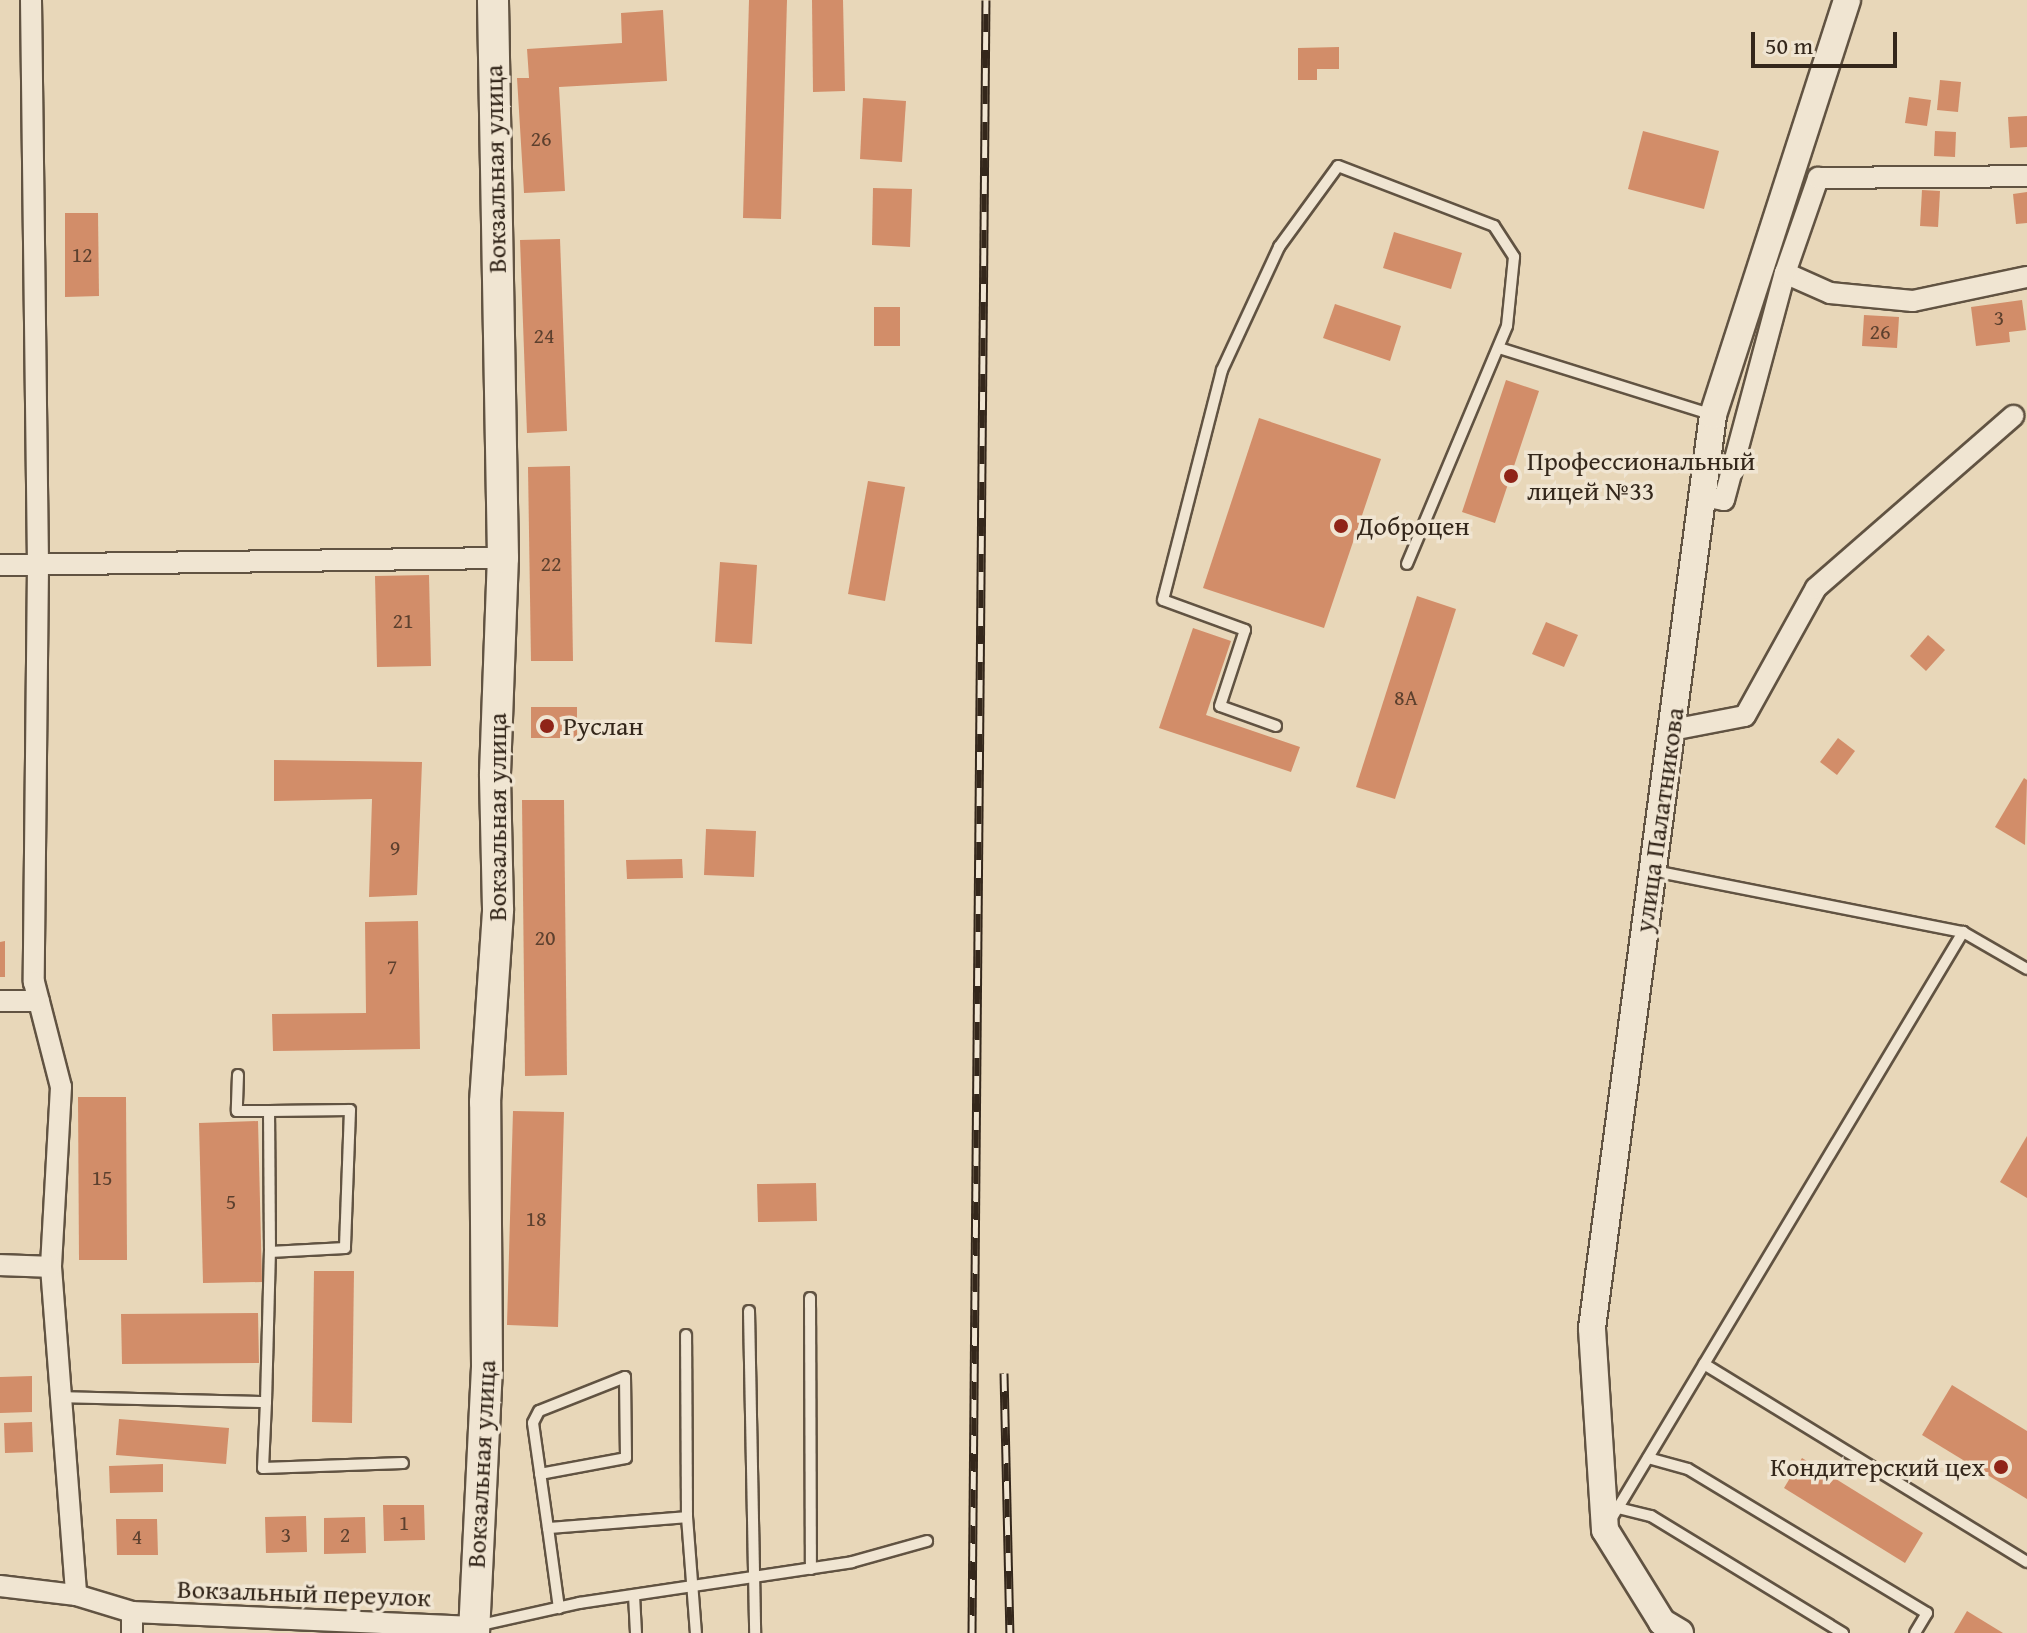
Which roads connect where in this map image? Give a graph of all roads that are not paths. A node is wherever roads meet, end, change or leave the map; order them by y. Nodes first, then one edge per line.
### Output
1 (31, 0) edge
2 (493, 0) edge
3 (1847, 0) edge
4 (2027, 176) edge
5 (1785, 273) junction
6 (2027, 277) edge
7 (1499, 348) junction
8 (1713, 415) junction
9 (2013, 416) dead end
10 (1703, 496) junction
11 (503, 558) junction
12 (1407, 564) dead end
13 (0, 565) edge
14 (38, 566) junction
15 (1276, 726) dead end
16 (1672, 730) junction
17 (1652, 870) junction
18 (1963, 932) junction
19 (2027, 969) edge
20 (0, 1001) edge
21 (39, 1001) junction
22 (238, 1075) dead end
23 (269, 1111) junction
24 (270, 1252) junction
25 (0, 1265) edge
26 (51, 1267) junction
27 (810, 1298) dead end
28 (749, 1311) dead end
29 (686, 1335) dead end
30 (1704, 1364) junction
31 (61, 1397) junction
32 (266, 1402) junction
33 (1648, 1458) junction
34 (403, 1463) dead end
35 (540, 1474) junction
36 (687, 1517) junction
37 (1612, 1519) junction
38 (548, 1528) junction
39 (927, 1541) dead end
40 (2027, 1562) edge
41 (811, 1569) junction
42 (752, 1578) junction
43 (0, 1586) edge
44 (693, 1586) junction
45 (76, 1595) junction
46 (634, 1595) junction
47 (559, 1608) junction
48 (132, 1612) junction
49 (474, 1630) edge
50 (132, 1633) edge
51 (636, 1633) edge
52 (696, 1633) edge
53 (755, 1633) edge
54 (1680, 1633) edge
55 (1843, 1633) edge
56 (1915, 1633) edge

1 - 14 street
2 - 11 main road, Вокзальная улица
3 - 8 street, улица Палатникова
4 - 5 street
5 - 6 street
5 - 10 street
7 - 8 lane
7 - 12 lane
7 - 15 lane
8 - 10 street, улица Палатникова
9 - 16 street
10 - 16 street, улица Палатникова
11 - 14 street
11 - 49 main road, Вокзальная улица
13 - 14 street
14 - 21 street
16 - 17 street, улица Палатникова
17 - 18 lane
17 - 37 street, улица Палатникова
18 - 19 lane
18 - 30 lane
20 - 21 street
21 - 26 street
22 - 23 lane
23 - 24 lane
23 - 24 lane
24 - 32 lane
25 - 26 street
26 - 31 street
27 - 41 lane
28 - 42 lane
29 - 36 lane
30 - 33 lane
30 - 40 lane
31 - 32 lane
31 - 45 street
32 - 34 lane
33 - 37 lane
33 - 56 lane
35 - 35 lane
35 - 38 lane
36 - 38 lane
36 - 44 lane
37 - 54 street, улица Палатникова
37 - 55 lane
38 - 47 lane
39 - 41 lane
41 - 42 lane
42 - 44 lane
42 - 53 lane
43 - 45 street
44 - 46 lane
44 - 52 lane
45 - 48 street, Вокзальный переулок
46 - 47 lane
46 - 51 lane
47 - 49 lane
48 - 49 street, Вокзальный переулок
48 - 50 street

